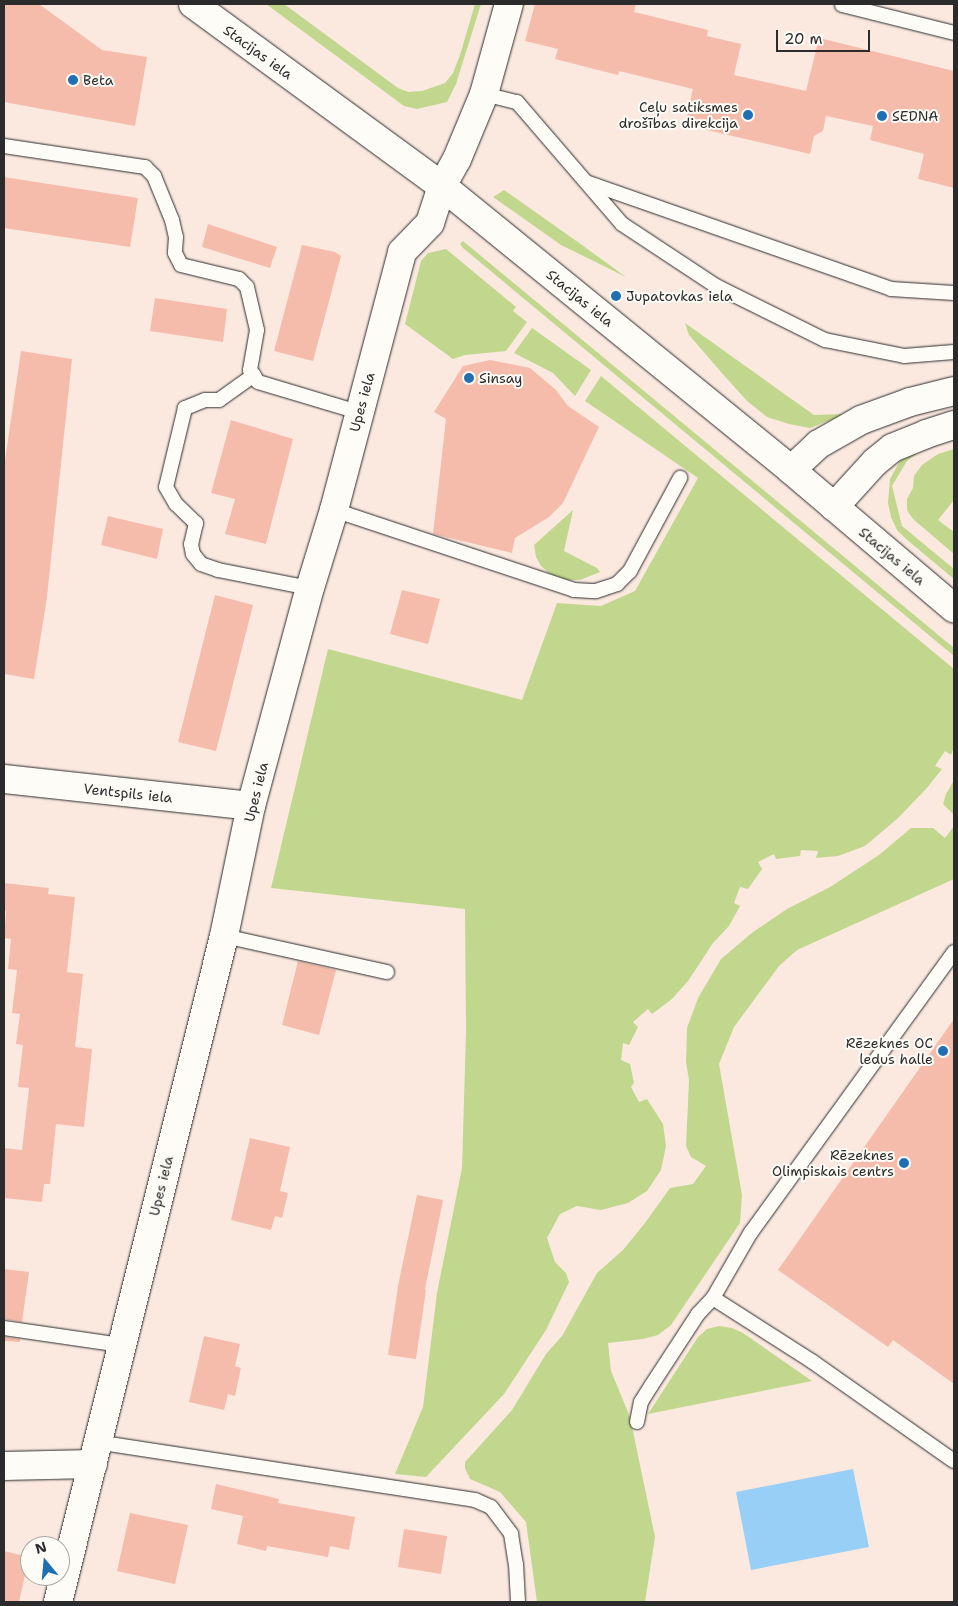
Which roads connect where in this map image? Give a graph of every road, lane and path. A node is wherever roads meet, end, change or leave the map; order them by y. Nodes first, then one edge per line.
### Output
1 (193, 4) edge
2 (509, 4) edge
3 (842, 5) dead end
4 (954, 34) edge
5 (484, 94) junction
6 (4, 146) edge
7 (586, 182) junction
8 (442, 186) junction
9 (954, 293) edge
10 (954, 352) edge
11 (254, 375) junction
12 (954, 391) edge
13 (358, 412) junction
14 (954, 414) edge
15 (954, 425) edge
16 (892, 448) junction
17 (791, 470) junction
18 (680, 478) dead end
19 (834, 507) junction
20 (334, 510) junction
21 (310, 588) junction
22 (954, 608) edge
23 (4, 779) edge
24 (251, 806) junction
25 (224, 936) junction
26 (954, 952) edge
27 (388, 972) dead end
28 (713, 1298) junction
29 (4, 1328) edge
30 (121, 1345) junction
31 (637, 1422) dead end
32 (95, 1453) junction
33 (954, 1461) edge
34 (4, 1466) edge
35 (58, 1602) edge
36 (518, 1602) edge

1 - 8 street, Stacijas iela
2 - 5 street, Upes iela
3 - 4 lane
5 - 7 lane
5 - 8 street, Upes iela
6 - 11 lane
7 - 9 lane
7 - 10 lane
8 - 13 street, Upes iela
8 - 17 street, Stacijas iela
11 - 13 lane
11 - 21 lane
12 - 17 street
13 - 20 street, Upes iela
14 - 16 street
15 - 16 street
16 - 19 street
17 - 19 street, Stacijas iela
18 - 20 lane
19 - 22 street, Stacijas iela
20 - 21 street, Upes iela
21 - 24 street, Upes iela
23 - 24 street, Ventspils iela
24 - 25 street, Upes iela
25 - 27 lane
25 - 30 street, Upes iela
26 - 28 lane
28 - 31 lane
28 - 33 lane
29 - 30 lane
30 - 32 street, Upes iela
32 - 34 street
32 - 35 street, Upes iela
32 - 36 lane

